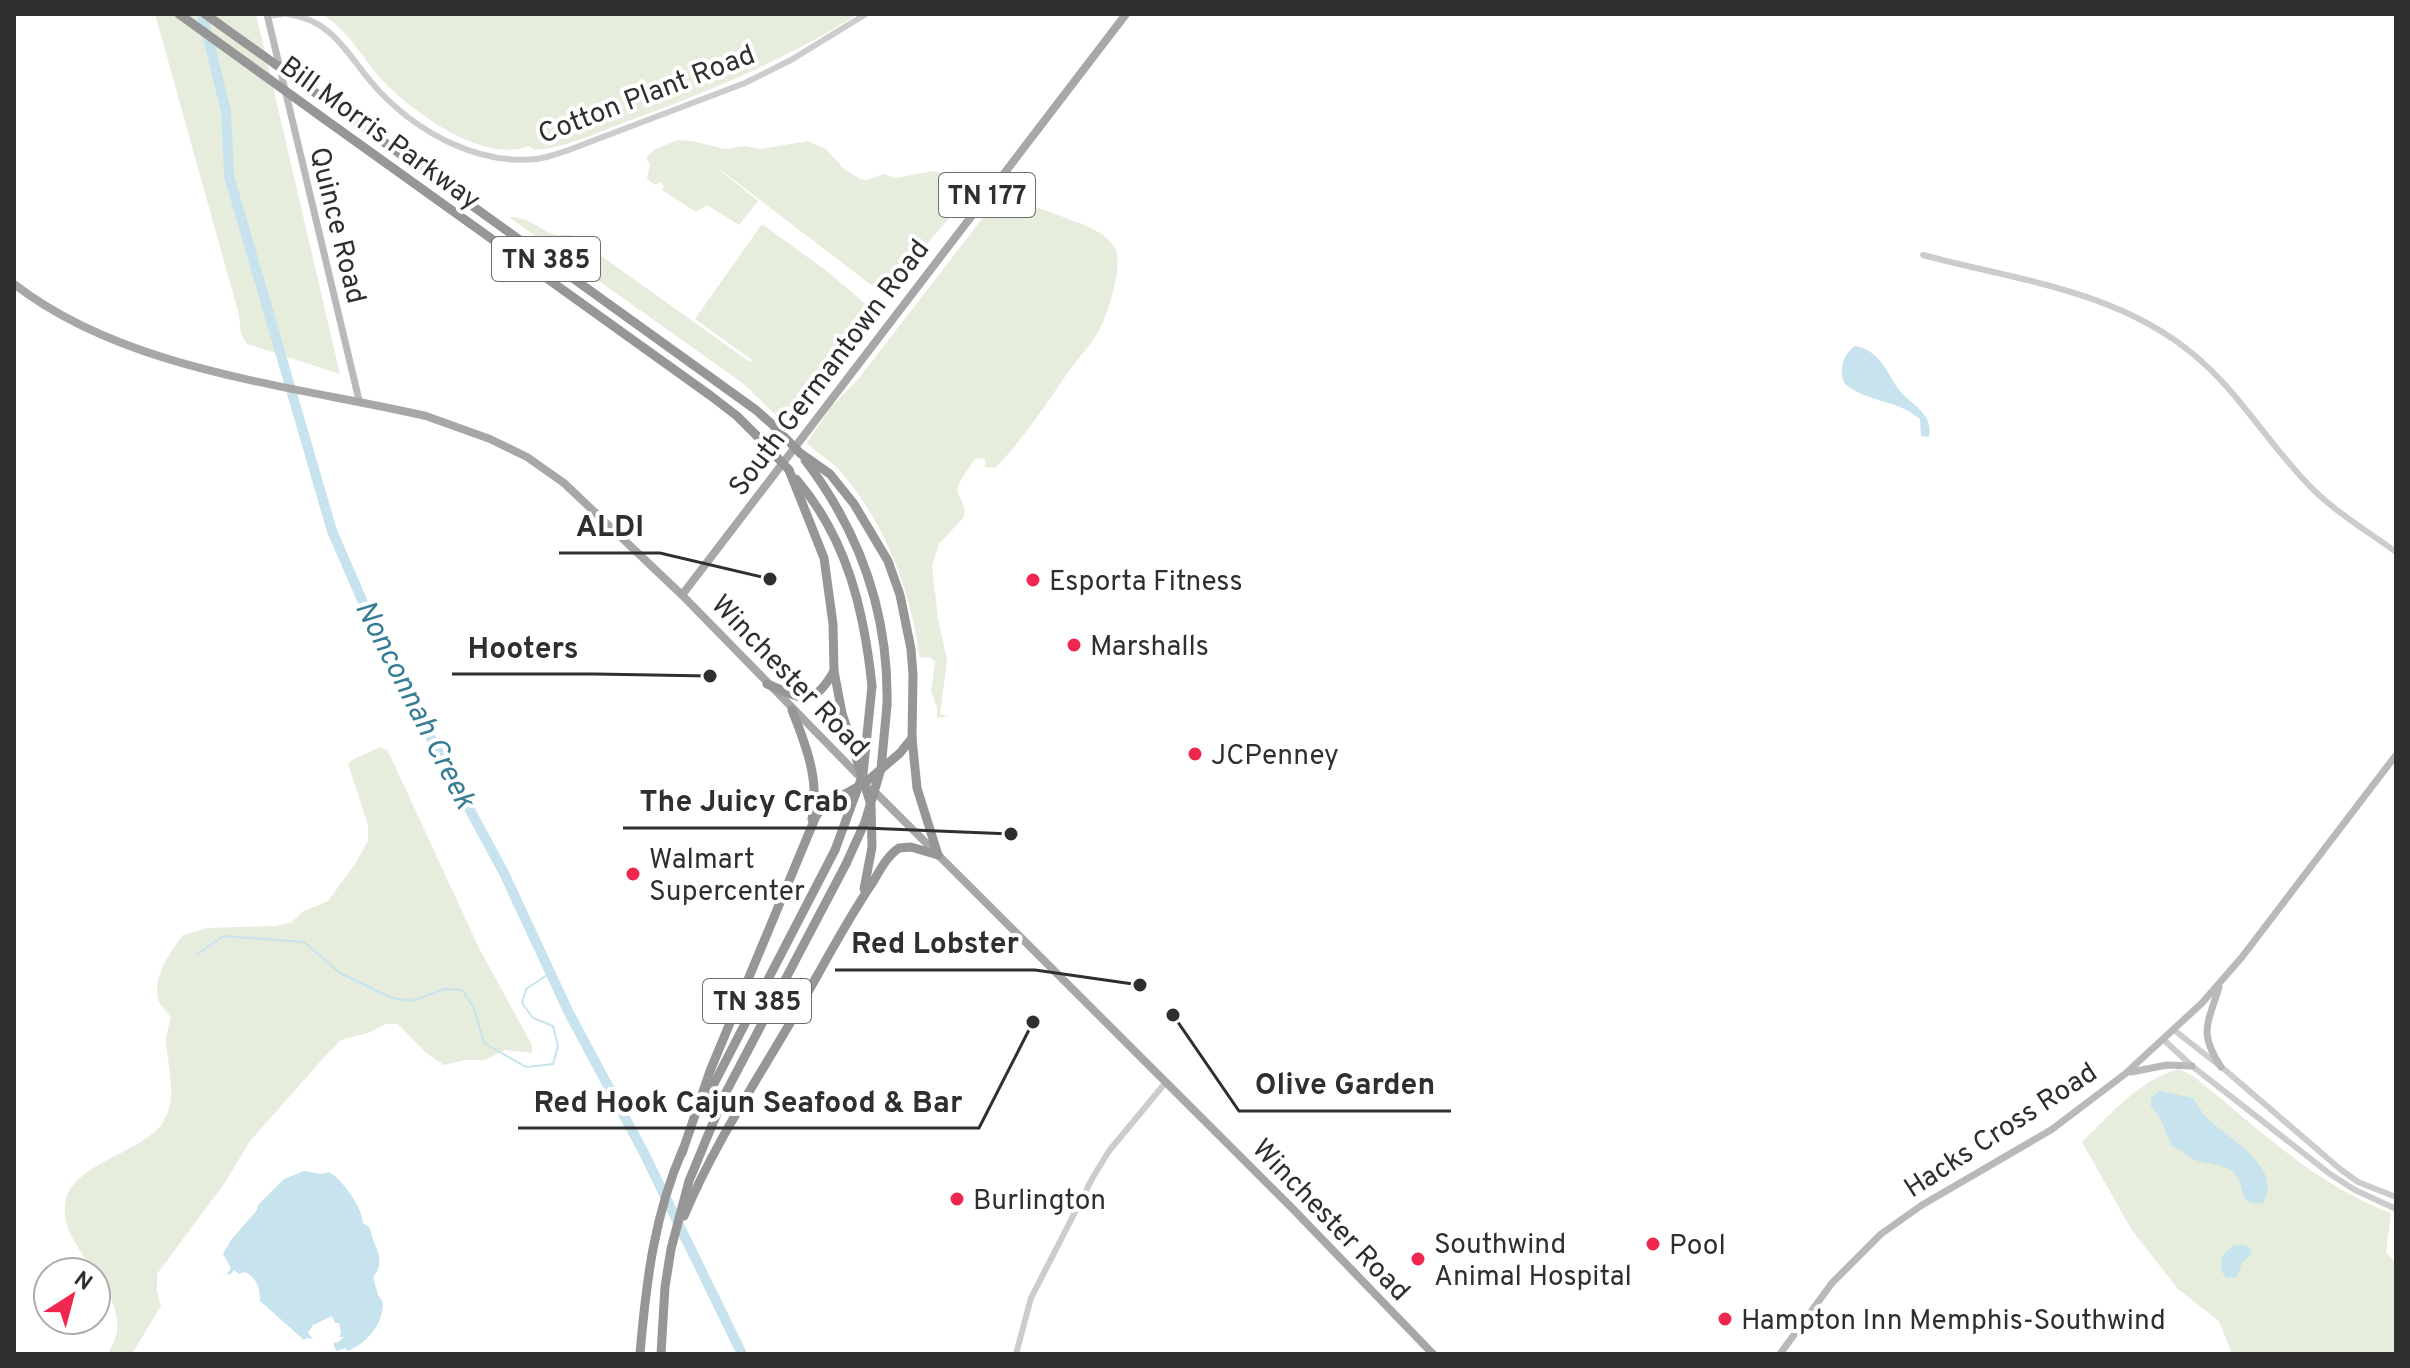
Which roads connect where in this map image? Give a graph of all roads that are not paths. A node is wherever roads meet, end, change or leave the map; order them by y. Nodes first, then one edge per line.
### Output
1 (179, 14) edge
2 (205, 14) edge
3 (285, 14) edge
4 (866, 14) edge
5 (1126, 14) edge
6 (267, 15) edge
7 (1923, 255) dead end
8 (14, 284) edge
9 (359, 400) junction
10 (800, 453) junction
11 (789, 470) junction
12 (2396, 552) edge
13 (682, 595) junction
14 (834, 671) junction
15 (767, 684) junction
16 (792, 710) junction
17 (912, 738) junction
18 (2396, 755) edge
19 (865, 783) junction
20 (808, 835) junction
21 (938, 855) junction
22 (860, 901) junction
23 (2220, 982) junction
24 (2174, 1030) junction
25 (2164, 1040) junction
26 (2192, 1066) junction
27 (2221, 1067) junction
28 (2125, 1074) junction
29 (1166, 1082) junction
30 (682, 1153) junction
31 (2396, 1197) edge
32 (2396, 1209) edge
33 (671, 1249) junction
34 (640, 1354) edge
35 (661, 1354) edge
36 (1016, 1354) edge
37 (1433, 1354) edge
38 (1780, 1354) edge

1 - 11 highway, Bill Morris Parkway / TN 385, bridge
2 - 10 highway, Bill Morris Parkway / TN 385, bridge
3 - 4 street, Cotton Plant Road
3 - 6 street, Cotton Plant Road
5 - 13 main road, South Germantown Road / TN 177
6 - 9 main road, Quince Road
7 - 12 street
8 - 9 main road, Winchester Road
9 - 13 main road, Winchester Road
10 - 17 highway
10 - 33 highway, Bill Morris Parkway / TN 385, bridge
11 - 14 highway
11 - 30 highway, Bill Morris Parkway / TN 385, bridge
13 - 15 main road, Winchester Road
14 - 15 highway
14 - 19 highway
15 - 16 main road, Winchester Road
16 - 19 main road, Winchester Road
16 - 20 highway
17 - 19 highway
17 - 21 highway
18 - 23 main road, Hacks Cross Road
19 - 20 highway
19 - 21 main road, Winchester Road
19 - 22 highway
20 - 30 highway
21 - 22 highway
21 - 29 main road, Winchester Road
22 - 33 highway
23 - 24 main road, Hacks Cross Road
23 - 27 main road
24 - 25 main road, Hacks Cross Road
24 - 27 street
25 - 26 street
25 - 28 main road, Hacks Cross Road
26 - 28 main road
26 - 32 street
27 - 31 street
28 - 38 main road, Hacks Cross Road
29 - 36 street
29 - 37 main road, Winchester Road
30 - 34 highway, Bill Morris Parkway / TN 385
33 - 35 highway, Bill Morris Parkway / TN 385

